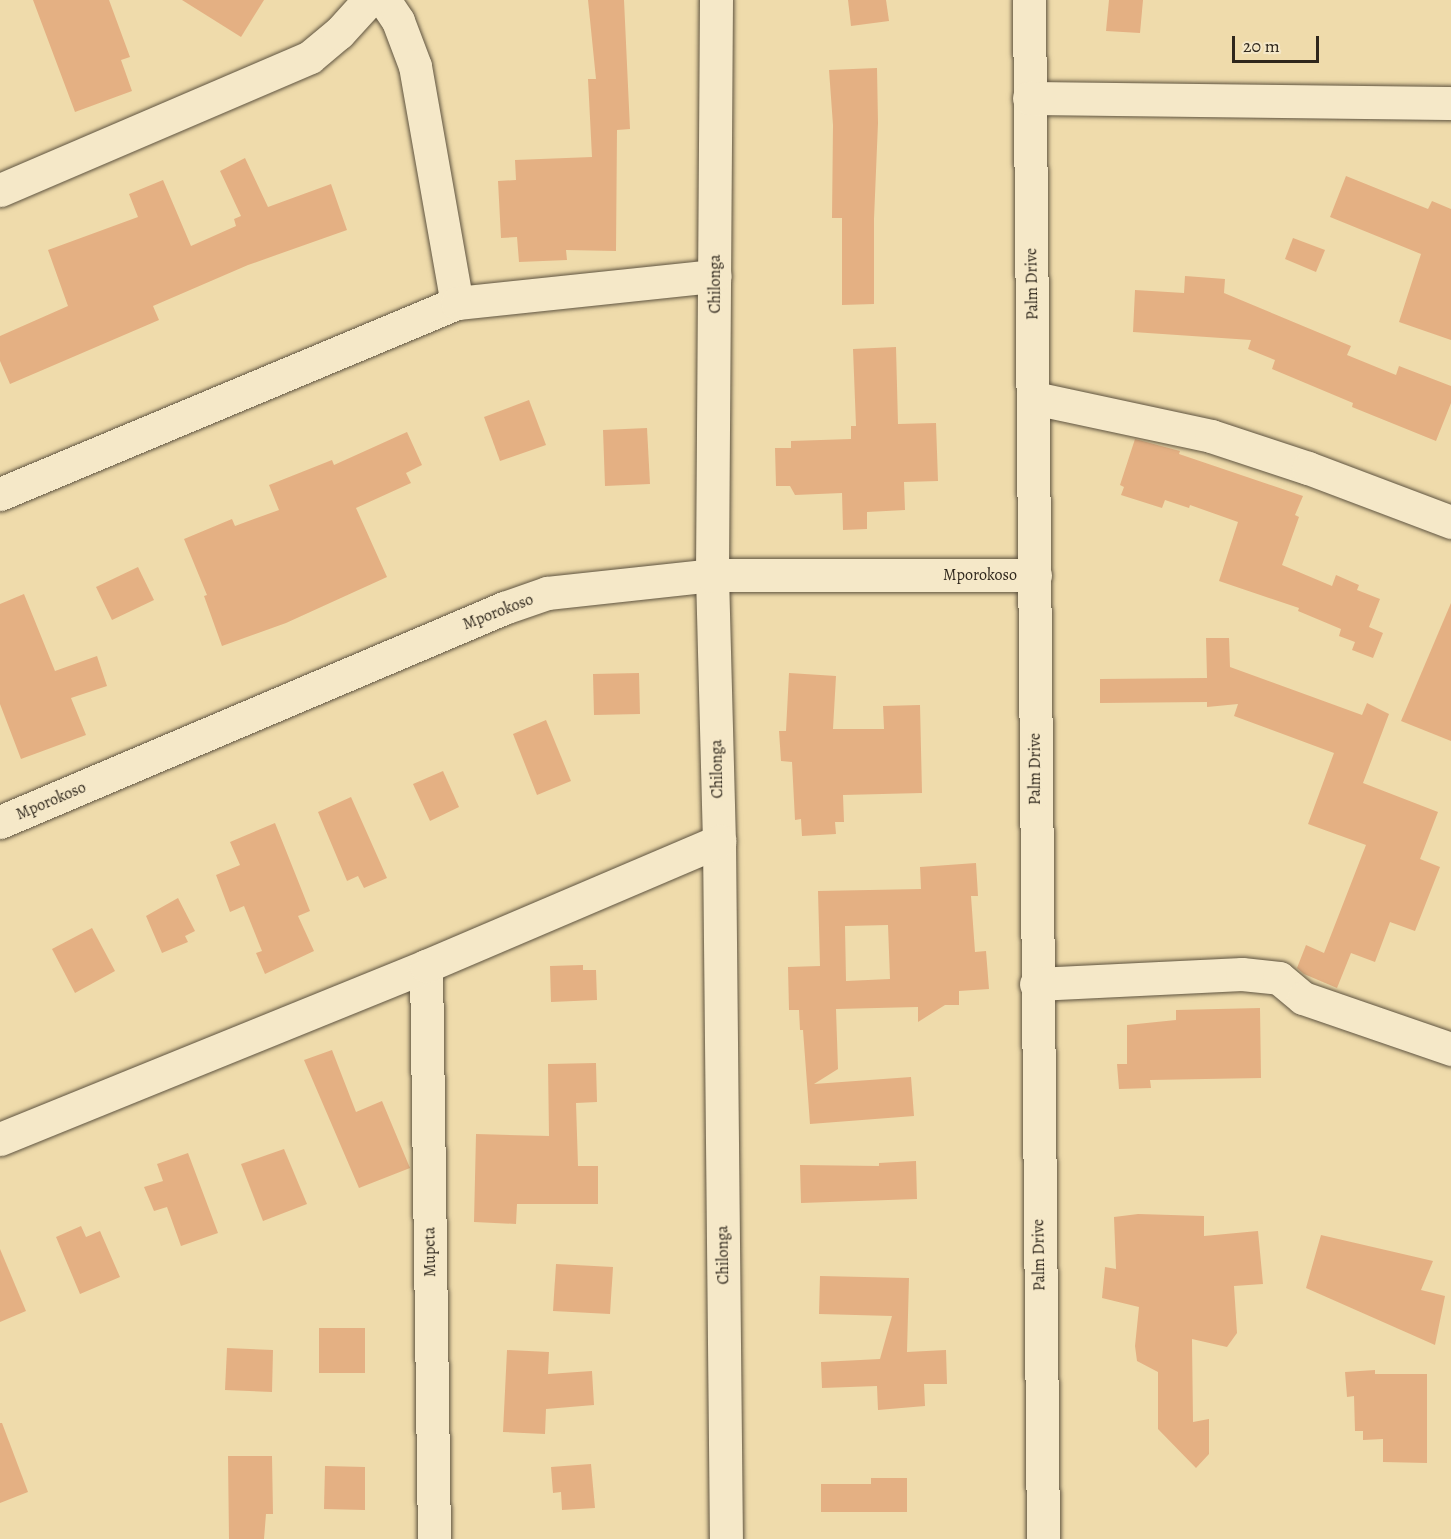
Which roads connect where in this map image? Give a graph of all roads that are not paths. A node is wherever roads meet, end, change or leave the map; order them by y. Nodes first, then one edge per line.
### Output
1 (369, 0) edge
2 (384, 0) edge
3 (716, 0) edge
4 (1029, 0) edge
5 (1029, 98) junction
6 (1451, 103) edge
7 (0, 190) edge
8 (715, 276) junction
9 (457, 303) junction
10 (1034, 398) junction
11 (0, 494) edge
12 (1451, 522) edge
13 (712, 575) junction
14 (1035, 575) junction
15 (0, 822) edge
16 (719, 841) junction
17 (426, 966) junction
18 (1036, 984) junction
19 (1451, 1049) edge
20 (0, 1138) edge
21 (434, 1539) edge
22 (726, 1539) edge
23 (1043, 1539) edge

1 - 7 street
2 - 9 street
3 - 8 street, Chilonga
4 - 5 street, Palm Drive
5 - 6 street
5 - 10 street, Palm Drive
8 - 9 street
8 - 13 street, Chilonga
9 - 11 street
10 - 12 street
10 - 14 street, Palm Drive
13 - 14 street, Mporokoso
13 - 15 street, Mporokoso
13 - 16 street, Chilonga
14 - 18 street, Palm Drive
16 - 17 street
16 - 22 street, Chilonga
17 - 20 street
17 - 21 street, Mupeta
18 - 19 street
18 - 23 street, Palm Drive

